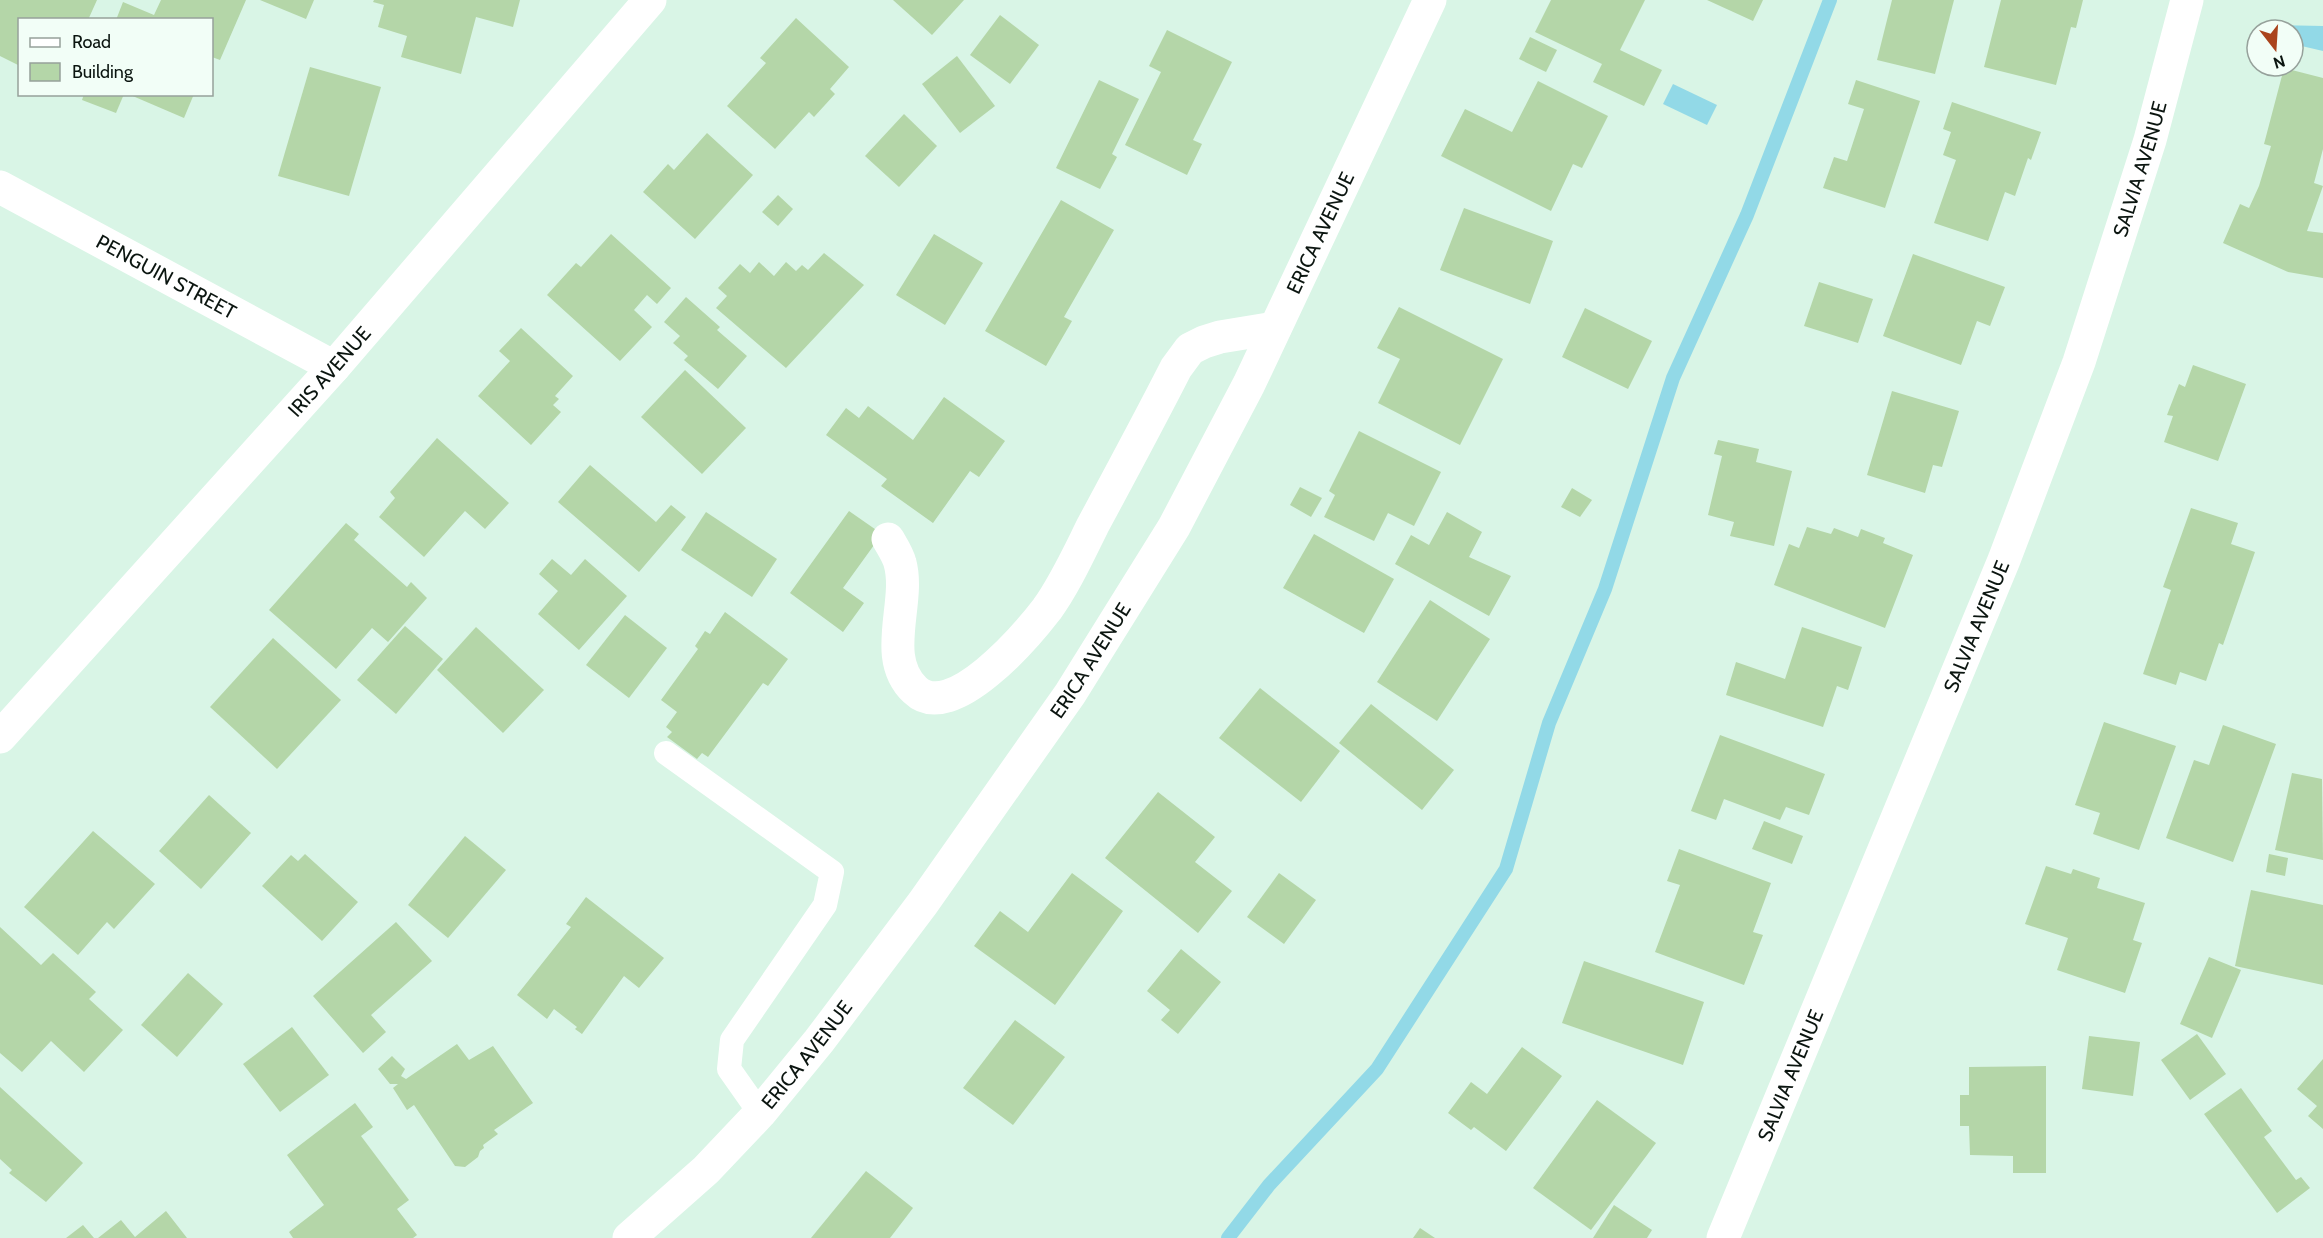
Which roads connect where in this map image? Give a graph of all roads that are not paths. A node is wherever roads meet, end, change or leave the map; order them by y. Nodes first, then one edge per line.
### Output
1 (650, 0) edge
2 (1430, 0) edge
3 (2187, 0) edge
4 (0, 187) edge
5 (1275, 328) junction
6 (334, 367) junction
7 (888, 539) dead end
8 (0, 737) edge
9 (666, 753) dead end
10 (760, 1113) junction
11 (629, 1238) edge
12 (1723, 1238) edge

1 - 6 street, IRIS AVENUE
2 - 5 street, ERICA AVENUE
3 - 12 street, SALVIA AVENUE
4 - 6 street, PENGUIN STREET
5 - 7 street
5 - 10 street, ERICA AVENUE
6 - 8 street, IRIS AVENUE
9 - 10 lane
10 - 11 street, ERICA AVENUE

